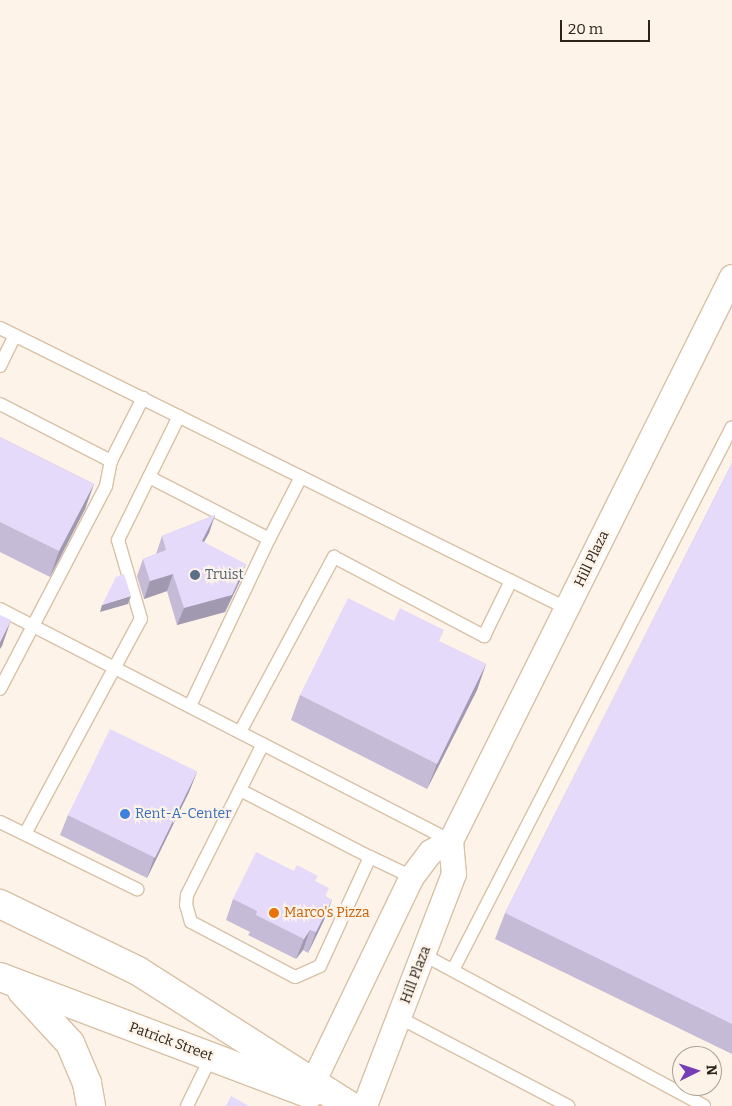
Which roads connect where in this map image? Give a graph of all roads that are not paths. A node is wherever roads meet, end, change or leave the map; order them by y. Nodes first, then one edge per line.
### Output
1 (732, 277) edge
2 (0, 328) edge
3 (15, 335) junction
4 (0, 366) edge
5 (142, 398) junction
6 (0, 404) edge
7 (179, 416) junction
8 (732, 427) edge
9 (111, 461) junction
10 (301, 477) junction
11 (149, 478) junction
12 (269, 539) junction
13 (511, 581) junction
14 (0, 609) edge
15 (568, 609) junction
16 (34, 626) junction
17 (113, 667) junction
18 (0, 690) edge
19 (190, 706) junction
20 (240, 732) junction
21 (263, 744) junction
22 (240, 790) junction
23 (0, 822) edge
24 (25, 834) junction
25 (451, 841) junction
26 (370, 858) junction
27 (412, 877) junction
28 (137, 889) dead end
29 (0, 904) edge
30 (424, 955) junction
31 (452, 970) junction
32 (7, 980) edge
33 (400, 1018) junction
34 (211, 1057) junction
35 (311, 1088) junction
36 (92, 1106) edge
37 (187, 1106) edge
38 (342, 1106) edge
39 (350, 1106) edge
40 (365, 1106) edge
41 (568, 1106) edge
42 (704, 1106) edge

1 - 15 street, Hill Plaza
2 - 3 lane
3 - 4 lane
3 - 5 lane
5 - 7 lane
5 - 9 lane
6 - 9 lane
7 - 10 lane
7 - 11 lane
8 - 31 lane
9 - 16 lane
10 - 12 lane
10 - 13 lane
11 - 12 lane
11 - 17 lane
12 - 19 lane
13 - 15 lane
13 - 20 lane
14 - 16 lane
15 - 25 street, Hill Plaza
16 - 17 lane
16 - 18 lane
17 - 19 lane
17 - 24 lane
19 - 20 lane
20 - 21 lane
21 - 22 lane
21 - 25 lane
22 - 26 lane
22 - 26 lane
23 - 24 lane
24 - 28 lane
25 - 27 street
25 - 30 street, Hill Plaza
26 - 27 lane
27 - 35 street
29 - 35 main road
30 - 31 lane
30 - 33 street, Hill Plaza
31 - 42 lane
32 - 34 main road, Patrick Street
32 - 36 main road
33 - 40 street, Hill Plaza
33 - 41 lane
34 - 35 main road, Patrick Street
34 - 37 lane
35 - 38 main road, Patrick Street
35 - 39 main road

